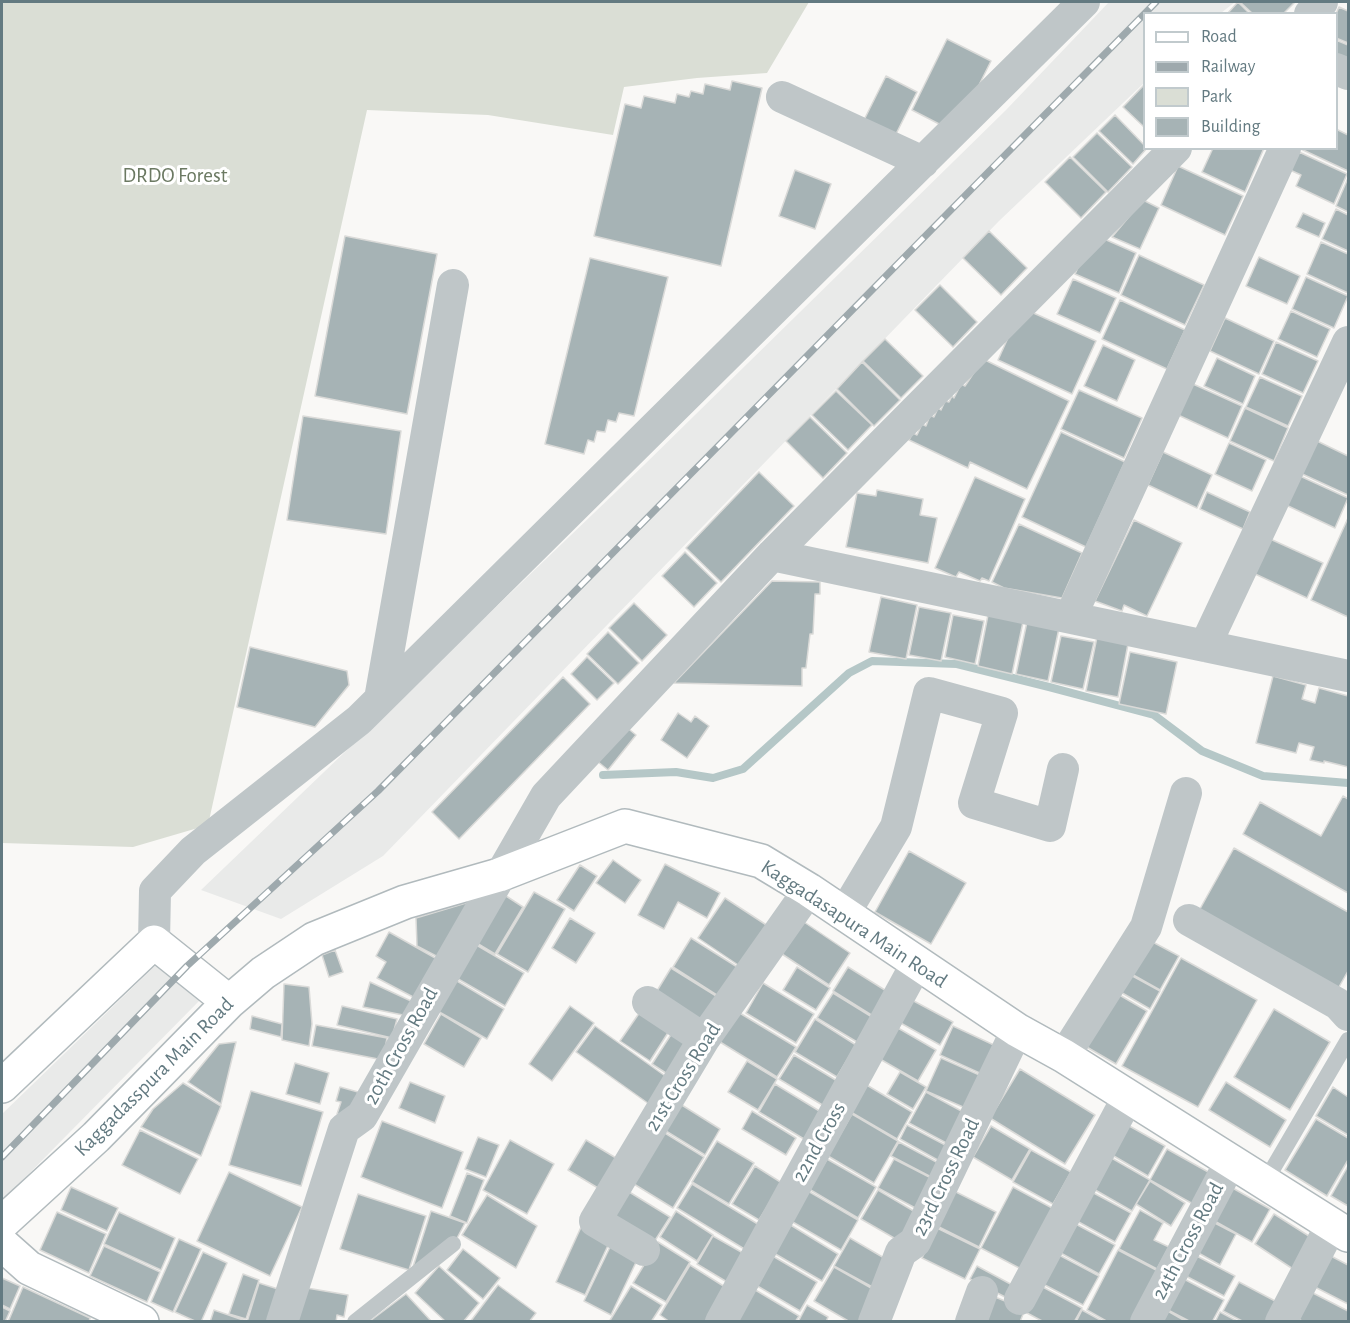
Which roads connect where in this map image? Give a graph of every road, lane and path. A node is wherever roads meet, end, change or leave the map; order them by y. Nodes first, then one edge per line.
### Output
1 (1084, 2) edge
2 (782, 97) dead end
3 (1174, 150) edge
4 (1284, 150) edge
5 (923, 162) junction
6 (453, 285) dead end
7 (1348, 342) edge
8 (772, 555) junction
9 (1071, 616) junction
10 (1205, 646) junction
11 (1348, 676) edge
12 (380, 699) junction
13 (1063, 769) dead end
14 (1186, 793) dead end
15 (499, 875) junction
16 (809, 891) junction
17 (844, 914) junction
18 (1189, 920) dead end
19 (314, 939) joint
20 (154, 942) junction
21 (917, 963) junction
22 (229, 1002) junction
23 (648, 1002) dead end
24 (1345, 1002) edge
25 (1017, 1029) junction
26 (704, 1039) junction
27 (1348, 1040) edge
28 (1064, 1056) junction
29 (2, 1086) edge
30 (1128, 1097) junction
31 (1231, 1161) junction
32 (1265, 1182) junction
33 (2, 1223) edge
34 (1340, 1230) edge
35 (2, 1244) edge
36 (453, 1244) dead end
37 (644, 1250) dead end
38 (982, 1292) dead end
39 (1020, 1299) dead end
40 (141, 1321) edge
41 (282, 1322) edge
42 (355, 1322) edge
43 (721, 1322) edge
44 (874, 1322) edge
45 (971, 1322) edge
46 (1146, 1322) edge
47 (1281, 1322) edge

1 - 5 street
2 - 5 street
3 - 8 street, 20th Cross Road
4 - 9 street
5 - 12 street
6 - 12 street
7 - 10 street
8 - 9 street
8 - 15 street, 20th Cross Road
9 - 10 street
10 - 11 street
12 - 20 street
13 - 17 street
14 - 28 street
15 - 16 main road, Kaggadasapura Main Road
15 - 19 main road, Kaggadasapura Main Road
15 - 41 street, 20th Cross Road
16 - 17 main road, Kaggadasapura Main Road
16 - 26 street, 21st Cross Road
17 - 21 main road, Kaggadasapura Main Road
18 - 24 street
19 - 22 main road, Kaggadasspura Main Road
20 - 22 main road
20 - 29 main road
21 - 25 main road, Kaggadasapura Main Road
21 - 43 street, 22nd Cross
22 - 33 main road, Kaggadasspura Main Road
23 - 26 street
25 - 28 main road, Kaggadasapura Main Road
25 - 44 street, 23rd Cross Road
26 - 37 street, 21st Cross Road
27 - 32 lane
28 - 30 main road, Kaggadasapura Main Road
30 - 31 main road, Kaggadasapura Main Road
30 - 39 street
31 - 32 main road, Kaggadasapura Main Road
31 - 46 street, 24th Cross Road
32 - 34 main road, Kaggadasapura Main Road
34 - 47 street
35 - 40 main road
36 - 42 lane
38 - 45 street

